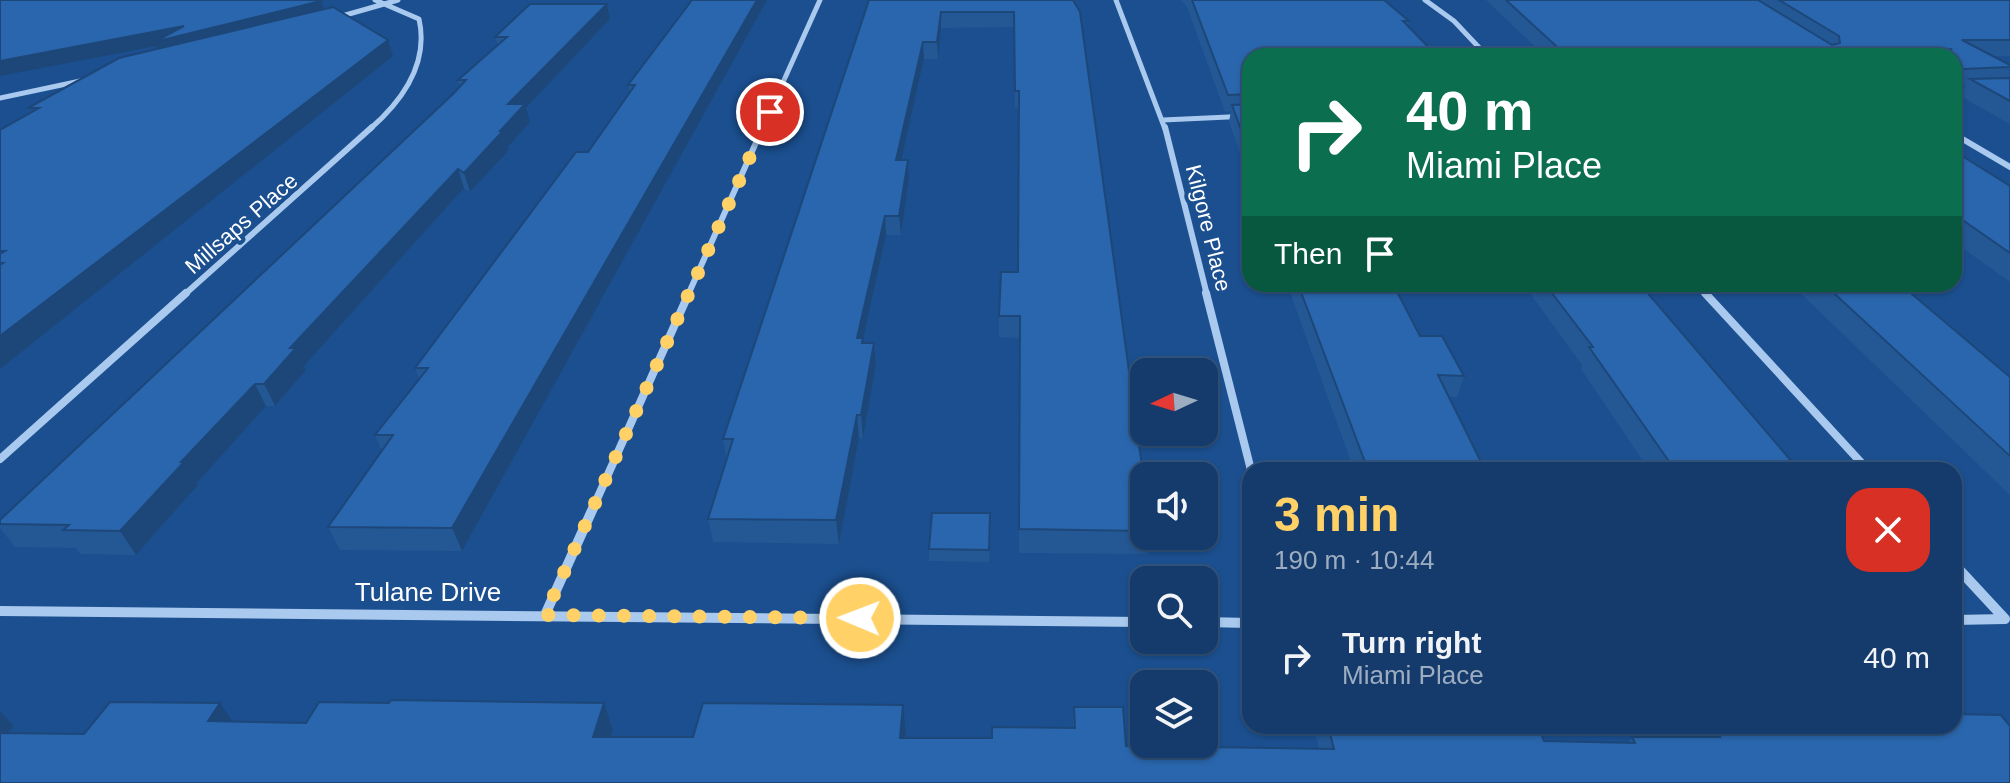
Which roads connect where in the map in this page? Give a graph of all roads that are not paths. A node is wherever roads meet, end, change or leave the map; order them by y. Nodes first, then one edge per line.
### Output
1 (375, 0) edge
2 (398, 0) edge
3 (820, 0) edge
4 (1116, 0) edge
5 (1425, 0) edge
6 (387, 3) junction
7 (329, 19) edge
8 (1479, 48) edge
9 (92, 79) edge
10 (1982, 90) edge
11 (1962, 91) edge
12 (0, 98) edge
13 (1242, 116) edge
14 (1163, 120) junction
15 (1962, 139) edge
16 (2010, 167) edge
17 (1704, 292) edge
18 (0, 459) edge
19 (1249, 462) edge
20 (1861, 462) edge
21 (1962, 572) edge
22 (0, 611) edge
23 (545, 615) junction
24 (2007, 619) edge
25 (1962, 620) edge
26 (1130, 622) edge
27 (1218, 622) edge
28 (1242, 623) edge

1 - 6 street, Millsaps Place
2 - 6 street
3 - 23 street
4 - 14 street, Kilgore Place
5 - 8 street
6 - 7 street
6 - 18 street, Millsaps Place
9 - 12 street
10 - 11 street
13 - 14 street
14 - 19 street, Kilgore Place
15 - 16 street
17 - 20 street
21 - 24 street
22 - 23 street, Tulane Drive
23 - 26 street, Tulane Drive
24 - 25 street
27 - 28 street

